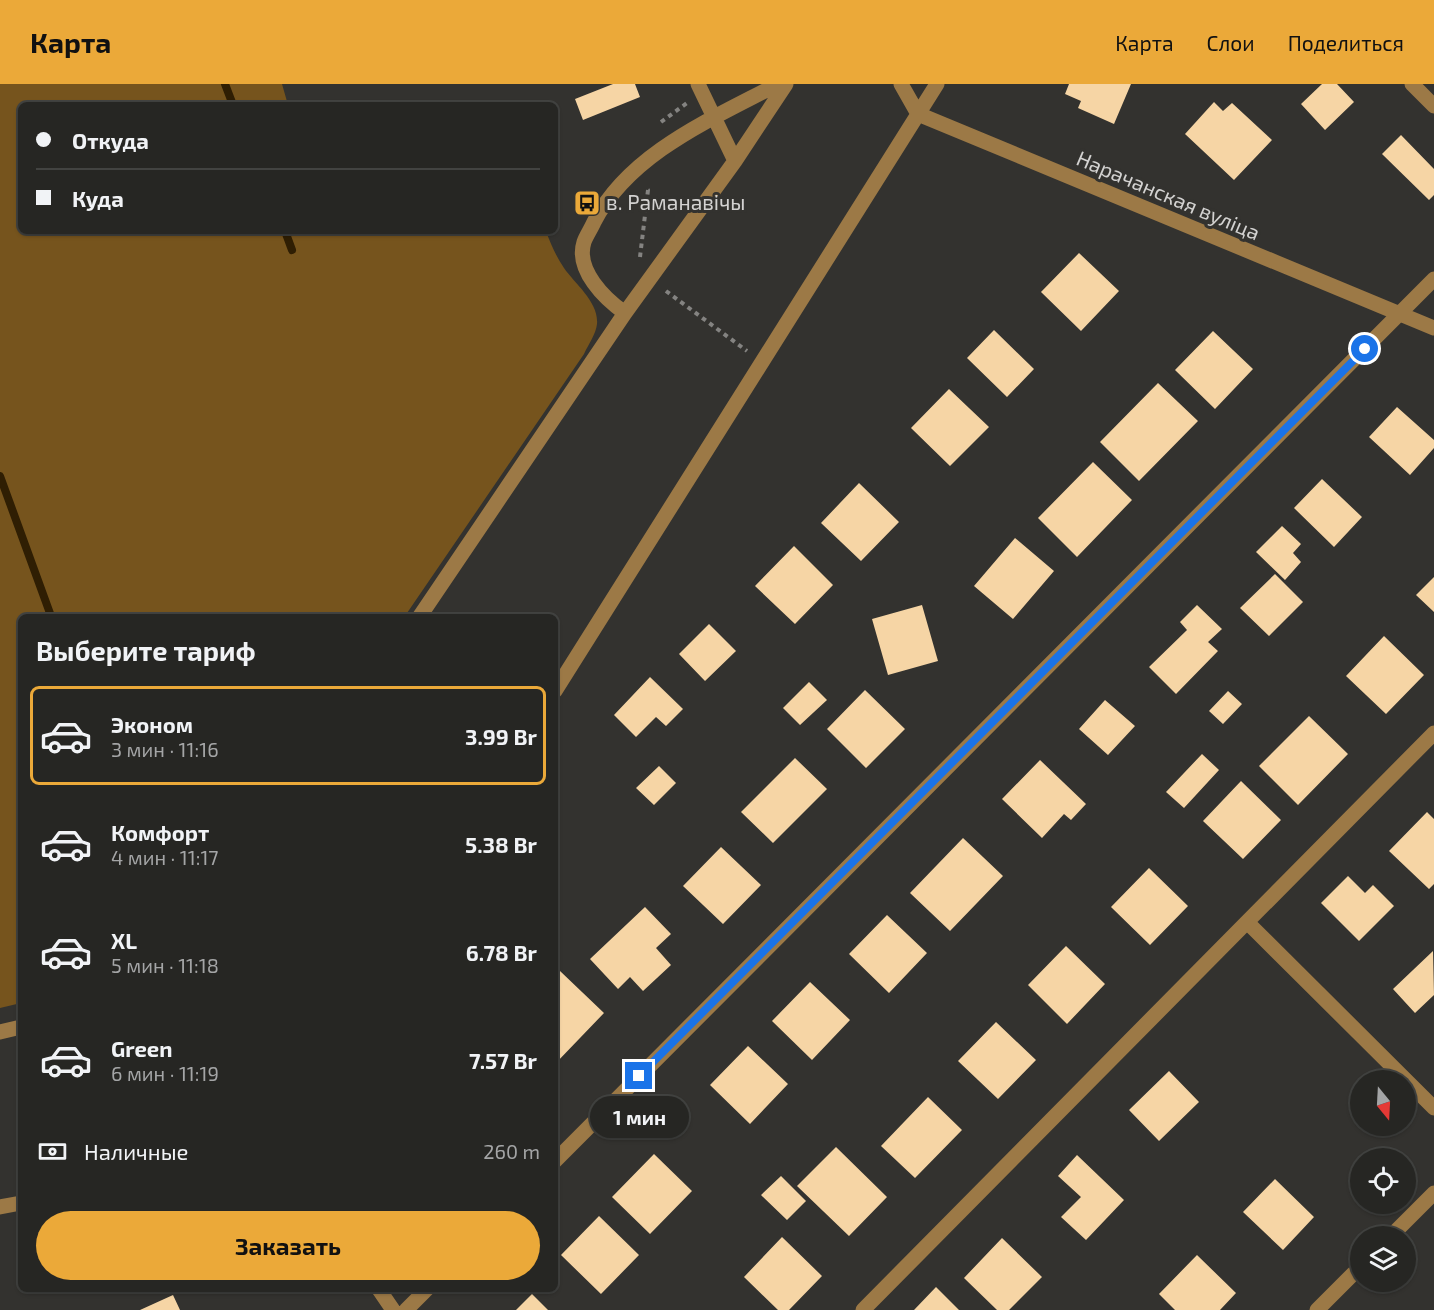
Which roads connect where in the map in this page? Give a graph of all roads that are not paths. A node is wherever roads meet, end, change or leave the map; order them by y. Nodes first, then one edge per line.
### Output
1 (698, 84) edge
2 (778, 84) edge
3 (786, 84) edge
4 (901, 84) edge
5 (937, 84) edge
6 (1412, 84) edge
7 (1434, 106) edge
8 (918, 114) junction
9 (714, 117) junction
10 (735, 161) junction
11 (1434, 279) edge
12 (625, 313) junction
13 (1399, 315) junction
14 (1434, 328) edge
15 (421, 614) edge
16 (558, 686) edge
17 (1434, 733) edge
18 (1247, 922) junction
19 (18, 1028) edge
20 (0, 1032) edge
21 (1434, 1108) edge
22 (558, 1158) edge
23 (1434, 1193) edge
24 (18, 1204) edge
25 (0, 1207) edge
26 (1401, 1226) edge
27 (1350, 1277) edge
28 (381, 1292) edge
29 (424, 1292) edge
30 (393, 1310) edge
31 (406, 1310) edge
32 (864, 1310) edge
33 (1317, 1310) edge

1 - 9 street
2 - 9 street
3 - 10 street
4 - 8 street
5 - 8 street
6 - 7 street
8 - 13 street, Нарачанская вуліца
8 - 16 street
9 - 10 street
9 - 12 street
10 - 12 street
11 - 13 street
12 - 15 street
13 - 14 street, Нарачанская вуліца
13 - 22 street
17 - 18 street
18 - 21 street
18 - 32 street
19 - 20 street
23 - 26 street
24 - 25 street
27 - 33 street
28 - 30 street
29 - 31 street

